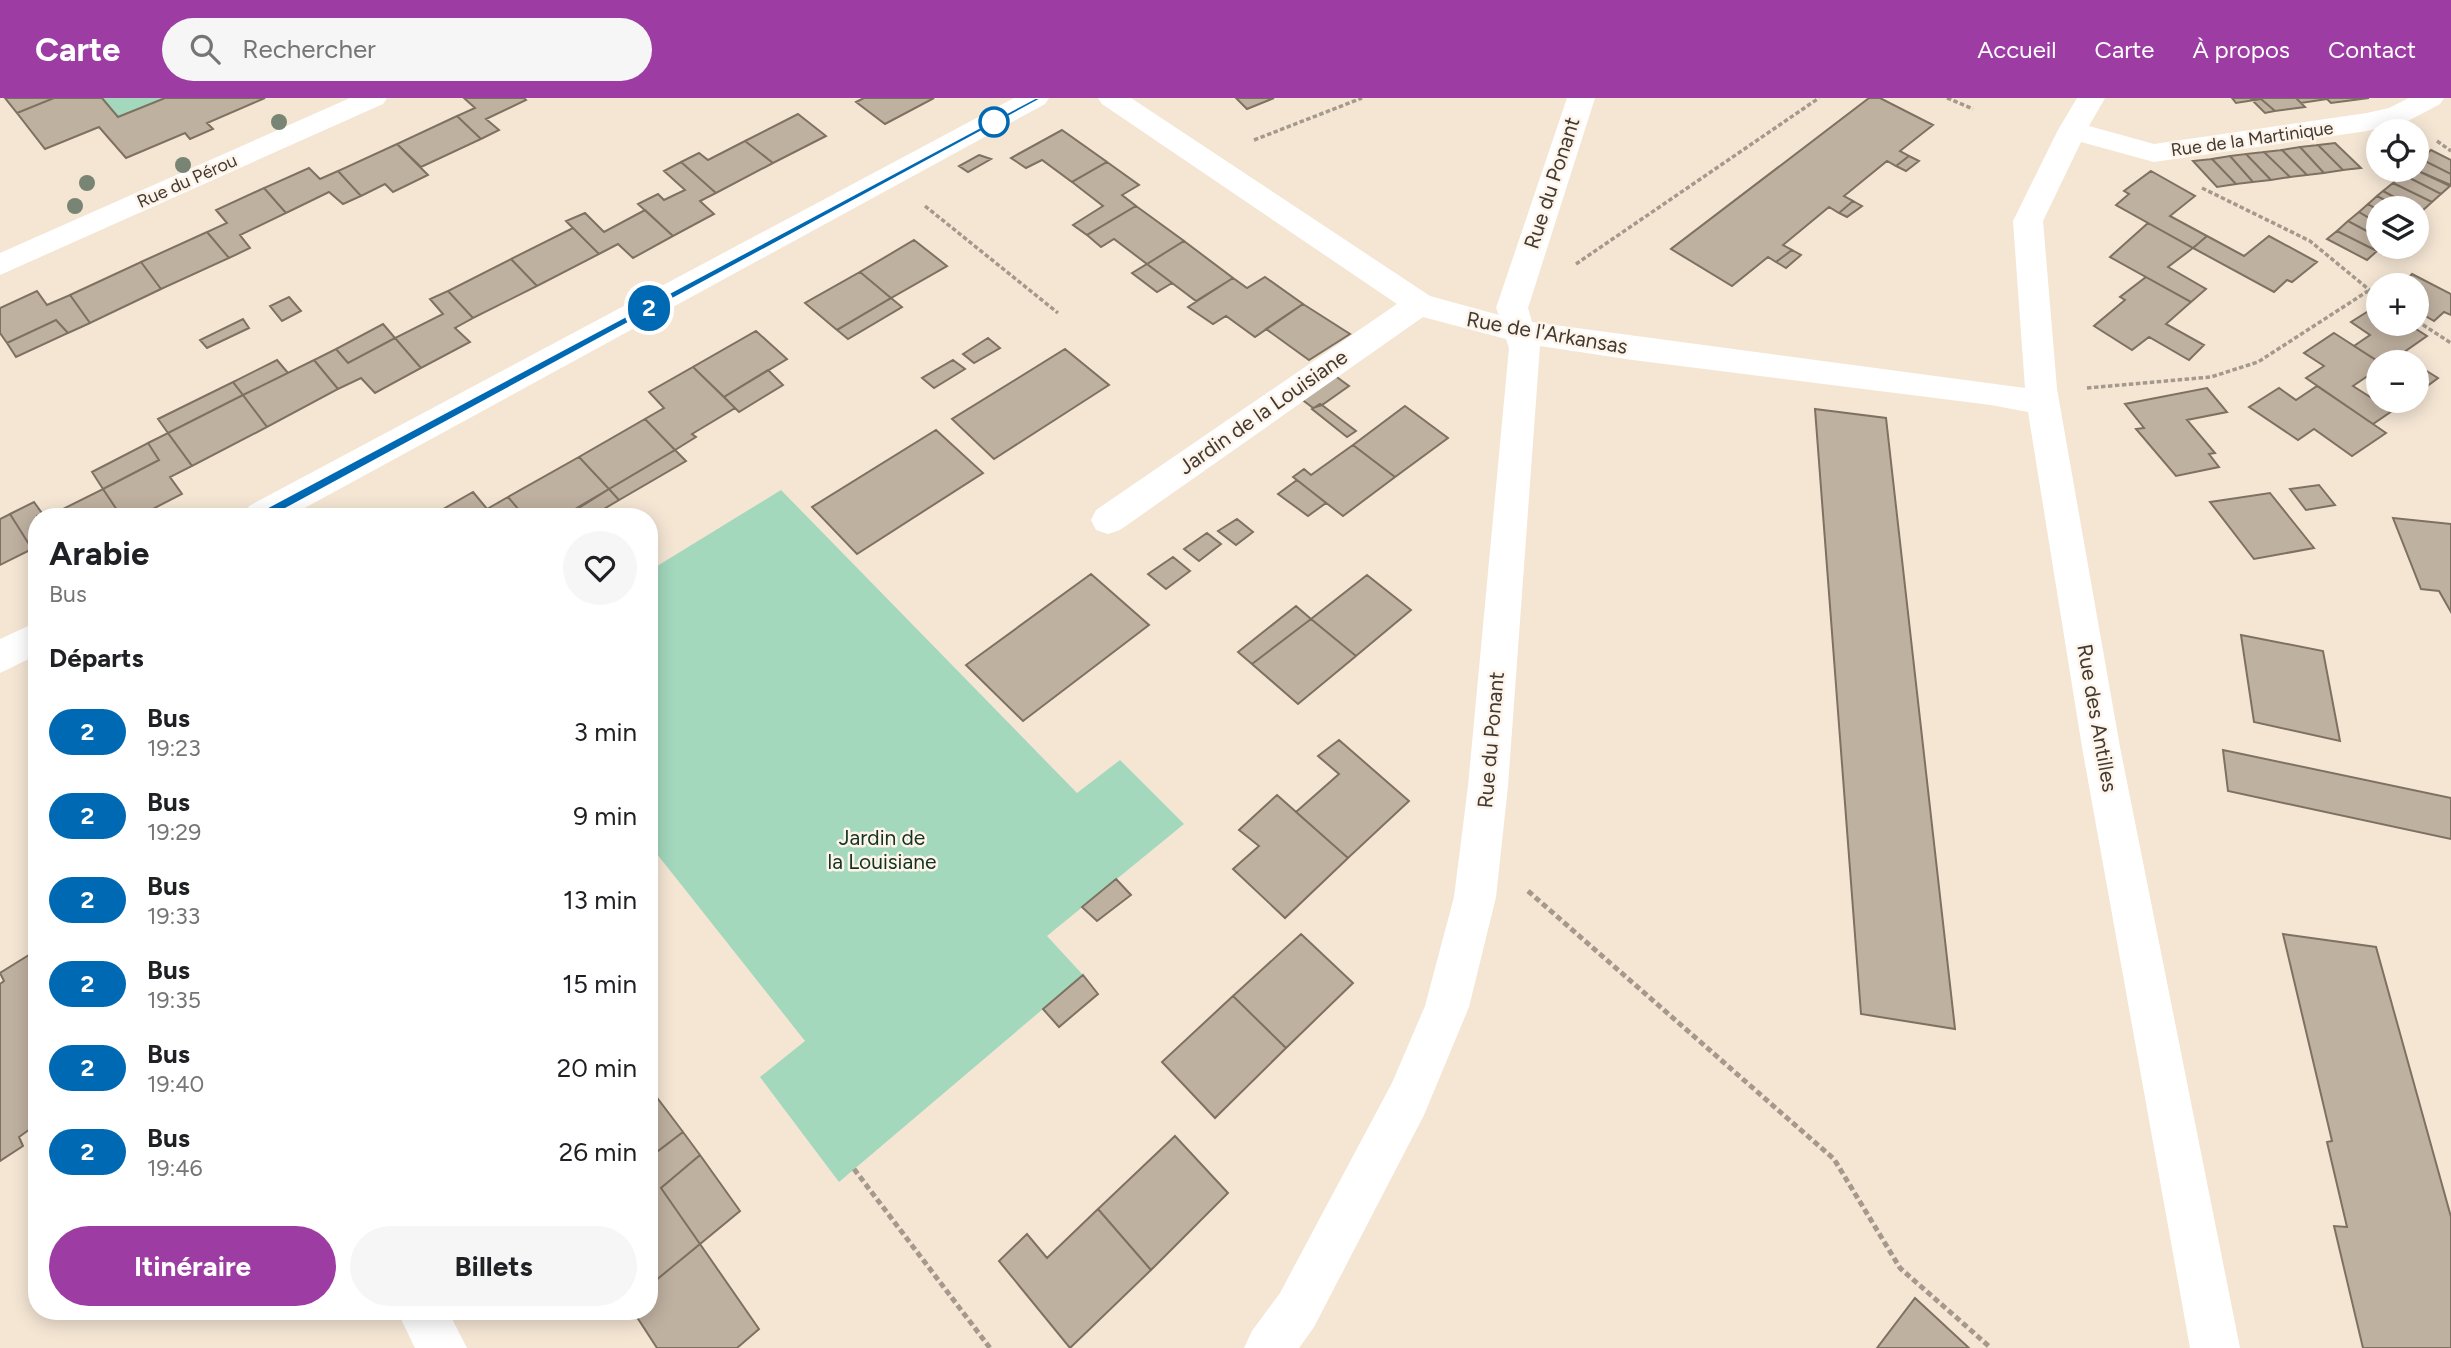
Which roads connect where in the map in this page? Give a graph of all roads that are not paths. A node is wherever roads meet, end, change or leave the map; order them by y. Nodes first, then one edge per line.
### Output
1 (373, 98) edge
2 (1035, 98) edge
3 (1112, 98) edge
4 (1581, 98) edge
5 (2091, 98) edge
6 (2430, 98) edge
7 (2072, 131) junction
8 (0, 265) edge
9 (1419, 304) junction
10 (1520, 332) junction
11 (2042, 396) junction
12 (276, 508) edge
13 (1108, 520) dead end
14 (426, 1320) edge
15 (442, 1348) edge
16 (1269, 1348) edge
17 (2215, 1348) edge

1 - 8 street, Rue du Pérou
2 - 12 street
3 - 9 street, Rue de l'Arkansas
4 - 10 street, Rue du Ponant
5 - 7 street, Rue des Antilles
6 - 7 street, Rue de la Martinique
7 - 11 street, Rue des Antilles
9 - 10 street, Rue de l'Arkansas
9 - 13 street, Jardin de la Louisiane
10 - 11 street, Rue de l'Arkansas
10 - 16 street, Rue du Ponant
11 - 17 street, Rue des Antilles
14 - 15 street

